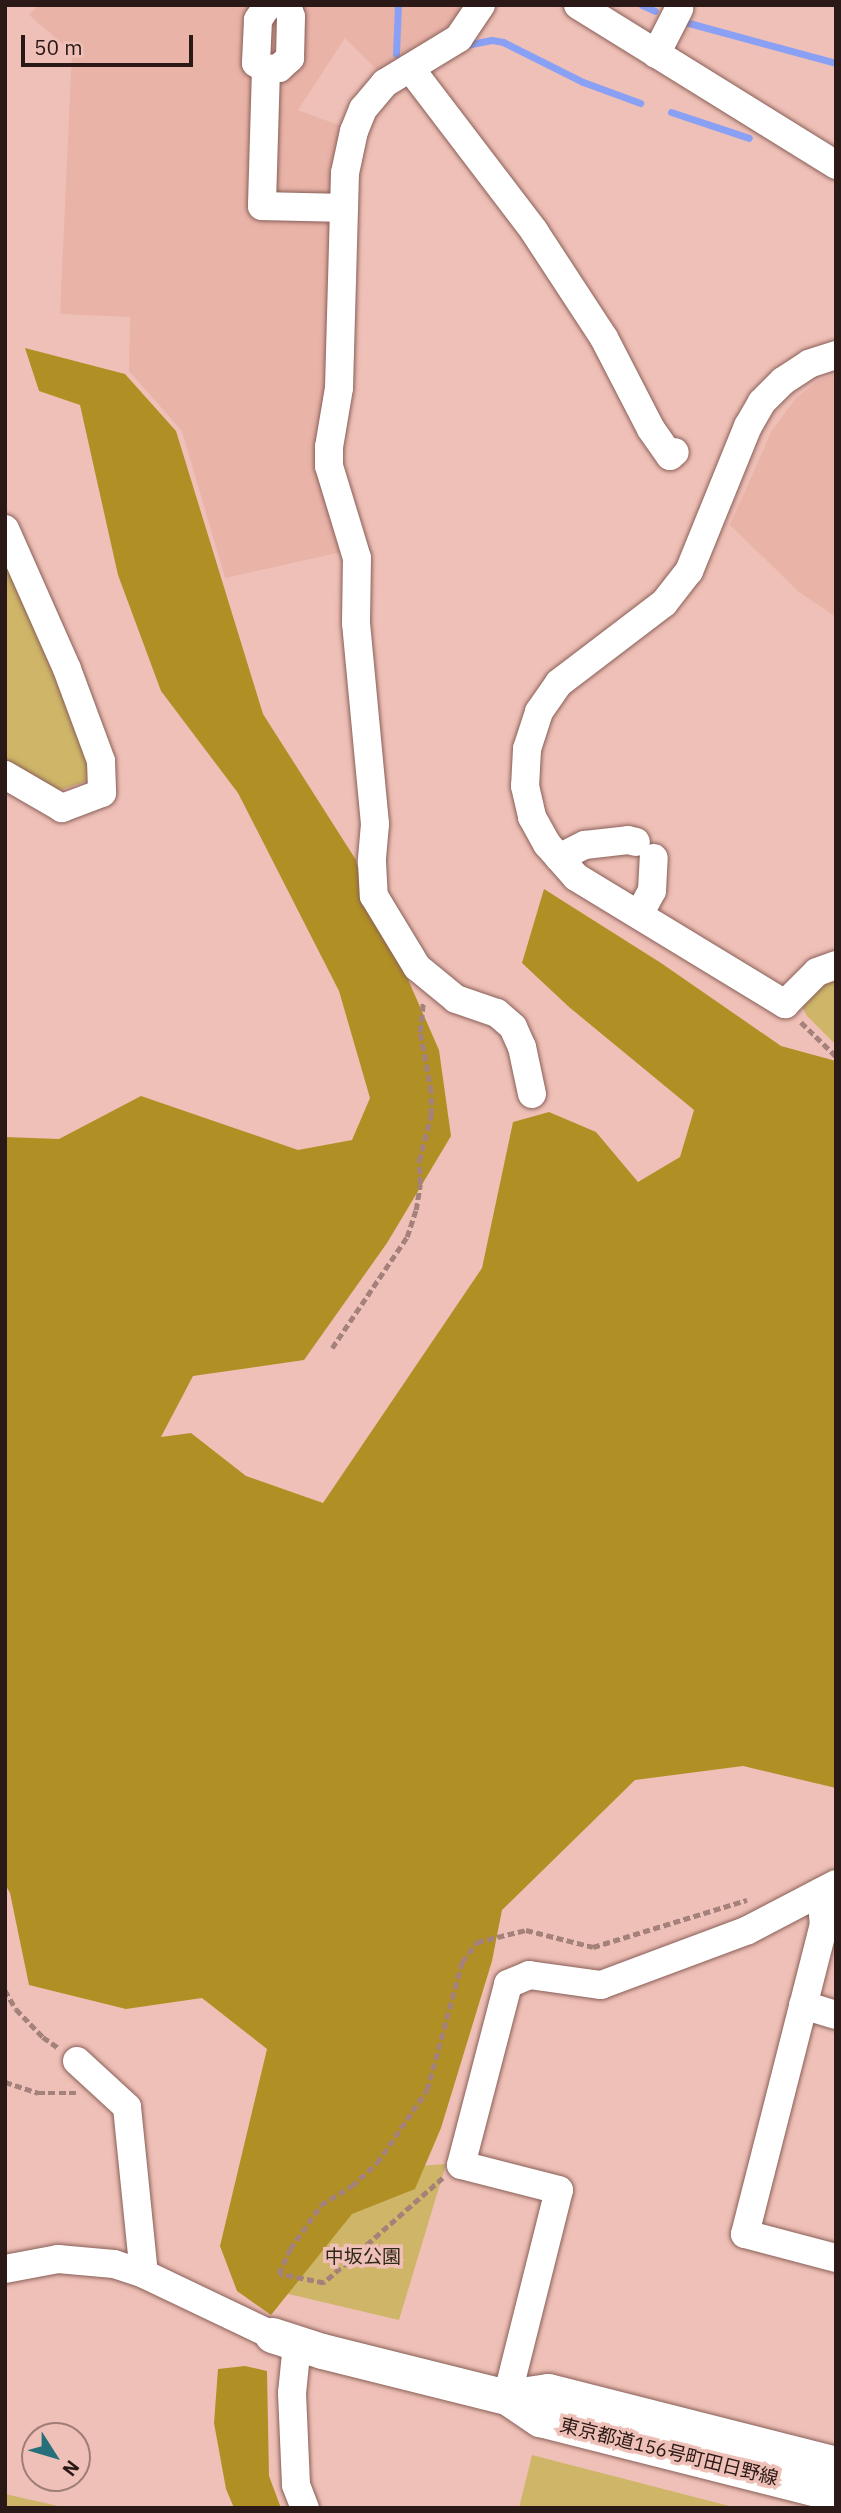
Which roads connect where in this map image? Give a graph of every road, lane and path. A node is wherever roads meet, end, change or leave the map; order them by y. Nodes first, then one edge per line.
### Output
1 (268, 5) edge
2 (287, 5) edge
3 (481, 5) edge
4 (578, 5) edge
5 (679, 9) dead end
6 (656, 54) junction
7 (410, 68) junction
8 (266, 69) junction
9 (836, 165) edge
10 (344, 208) junction
11 (836, 355) edge
12 (675, 452) dead end
13 (5, 529) edge
14 (5, 775) edge
15 (559, 858) junction
16 (639, 915) junction
17 (836, 965) edge
18 (417, 967) junction
19 (820, 1043) dead end
20 (836, 1056) edge
21 (532, 1094) dead end
22 (332, 1348) dead end
23 (828, 1888) edge
24 (5, 1990) edge
25 (803, 2005) junction
26 (836, 2015) edge
27 (77, 2061) joint
28 (5, 2082) edge
29 (107, 2089) junction
30 (461, 2165) junction
31 (836, 2258) edge
32 (5, 2269) edge
33 (144, 2274) junction
34 (279, 2274) dead end
35 (285, 2339) junction
36 (507, 2397) junction
37 (836, 2464) edge
38 (836, 2494) edge
39 (305, 2508) edge

1 - 8 street
2 - 8 street
3 - 7 street
4 - 6 street
5 - 6 street
6 - 9 street
7 - 10 street
7 - 12 street
8 - 10 street
10 - 18 street
11 - 15 street
13 - 14 street
15 - 16 street
15 - 16 street
16 - 17 street
18 - 21 street
18 - 22 path
19 - 20 path
23 - 25 street
23 - 30 street
24 - 27 path
25 - 26 street
25 - 31 street
27 - 29 street
28 - 29 path
29 - 33 street
30 - 34 path
30 - 36 street
32 - 33 street
33 - 35 street
35 - 36 main road, 東京都道156号町田日野線
35 - 39 street
36 - 37 main road, 東京都道156号町田日野線
36 - 38 main road, 東京都道156号町田日野線

